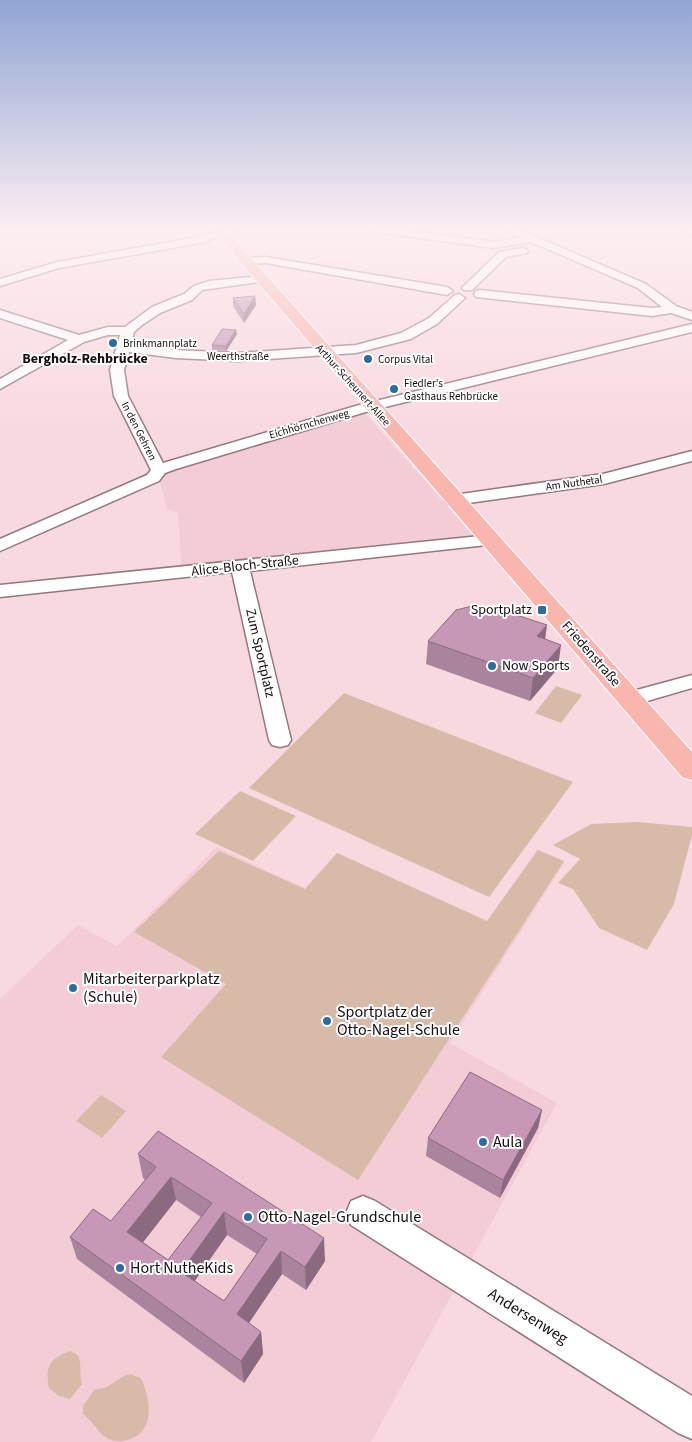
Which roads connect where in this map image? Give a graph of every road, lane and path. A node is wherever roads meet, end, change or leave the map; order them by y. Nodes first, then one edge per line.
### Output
1 (189, 296) edge
2 (277, 296) edge
3 (453, 296) edge
4 (476, 296) edge
5 (502, 296) edge
6 (655, 296) edge
7 (459, 298) junction
8 (672, 309) junction
9 (0, 314) edge
10 (692, 316) edge
11 (692, 328) edge
12 (128, 332) junction
13 (80, 339) junction
14 (122, 347) junction
15 (324, 352) junction
16 (0, 385) edge
17 (373, 406) junction
18 (692, 456) edge
19 (159, 470) junction
20 (454, 500) junction
21 (490, 540) junction
22 (0, 546) edge
23 (240, 566) junction
24 (0, 591) edge
25 (692, 681) edge
26 (630, 699) junction
27 (280, 740) dead end
28 (692, 770) edge
29 (363, 1213) dead end
30 (692, 1419) edge

1 - 12 street, In den Gehren
2 - 15 main road, Arthur-Scheunert-Allee
3 - 7 street
4 - 7 street
5 - 8 street
6 - 8 street
7 - 15 street, Weerthstraße
8 - 10 street
9 - 13 street
11 - 17 street, Eichhörnchenweg
12 - 13 street
12 - 14 street, In den Gehren
13 - 16 street
14 - 15 street, Weerthstraße
14 - 19 street, In den Gehren
15 - 17 main road, Arthur-Scheunert-Allee
17 - 19 street, Eichhörnchenweg
17 - 20 main road, Arthur-Scheunert-Allee
18 - 20 street, Am Nuthetal
19 - 22 street, Eichhörnchenweg
20 - 21 main road, Arthur-Scheunert-Allee
21 - 23 street, Alice-Bloch-Straße
21 - 26 main road, Friedenstraße
23 - 24 street, Alice-Bloch-Straße
23 - 27 street, Zum Sportplatz
25 - 26 street
26 - 28 main road, Friedenstraße
29 - 30 street, Andersenweg

